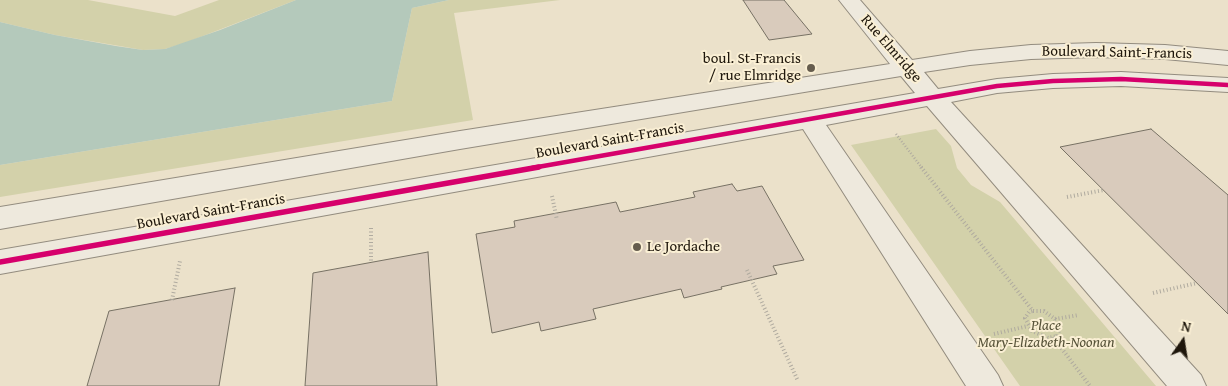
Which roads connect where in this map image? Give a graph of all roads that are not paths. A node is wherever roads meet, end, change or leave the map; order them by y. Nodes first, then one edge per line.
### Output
1 (849, 0) edge
2 (1228, 58) edge
3 (907, 67) junction
4 (1228, 85) edge
5 (934, 98) junction
6 (810, 119) junction
7 (0, 218) edge
8 (0, 262) edge
9 (986, 386) edge
10 (1189, 386) edge

1 - 3 street, Rue Elmridge
2 - 3 street, Boulevard Saint-Francis
3 - 5 street, Rue Elmridge
3 - 7 street, Boulevard Saint-Francis
4 - 5 street, Boulevard Saint-Francis
5 - 6 street, Boulevard Saint-Francis
5 - 10 street
6 - 8 street, Boulevard Saint-Francis
6 - 9 street

